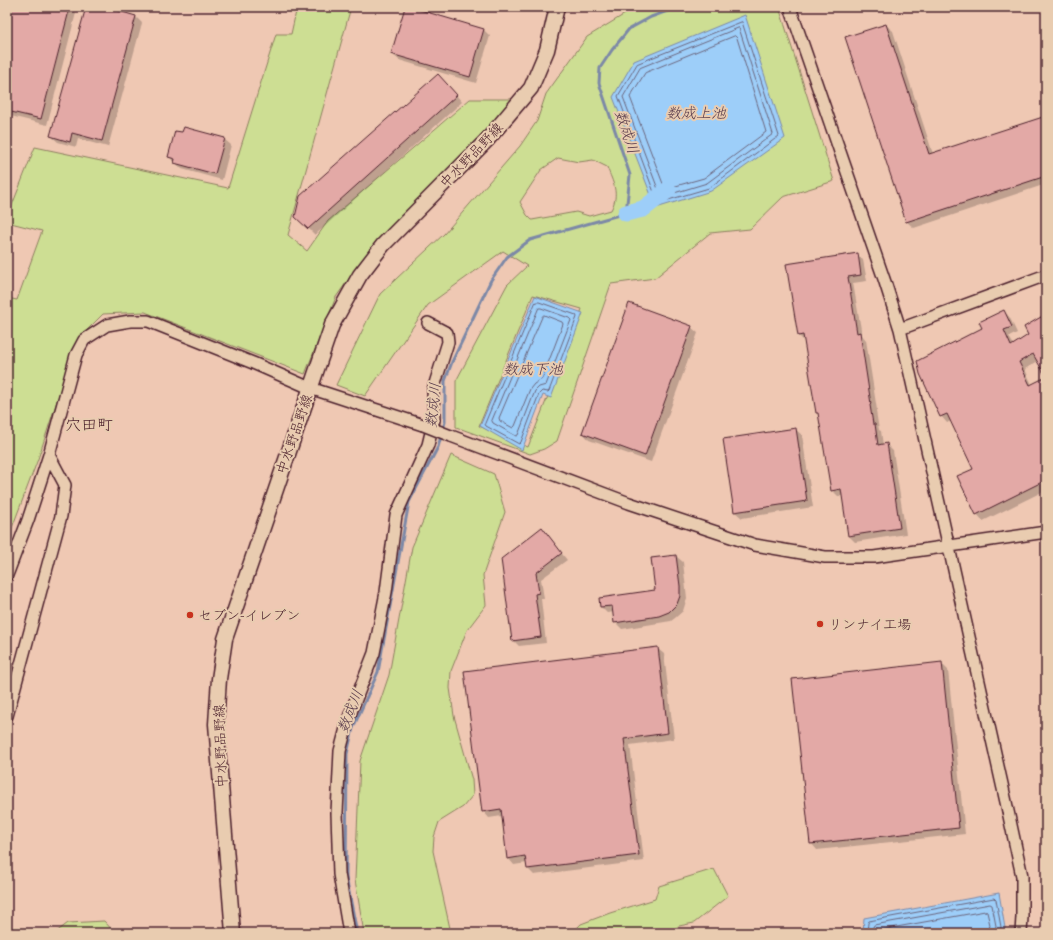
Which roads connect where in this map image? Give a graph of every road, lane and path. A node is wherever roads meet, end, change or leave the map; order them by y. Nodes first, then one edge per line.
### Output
1 (557, 7) edge
2 (790, 7) edge
3 (1046, 275) edge
4 (428, 323) dead end
5 (900, 329) junction
6 (310, 388) junction
7 (49, 455) junction
8 (1046, 532) edge
9 (949, 547) junction
10 (7, 575) edge
11 (7, 716) edge
12 (233, 933) edge
13 (349, 933) edge
14 (1021, 933) edge

1 - 6 main road, 中水野品野線
2 - 5 street
3 - 5 street
4 - 13 street
5 - 9 street
6 - 7 street
6 - 9 street, bridge
6 - 12 main road, 中水野品野線
7 - 10 street
7 - 11 street
8 - 9 street
9 - 14 street

